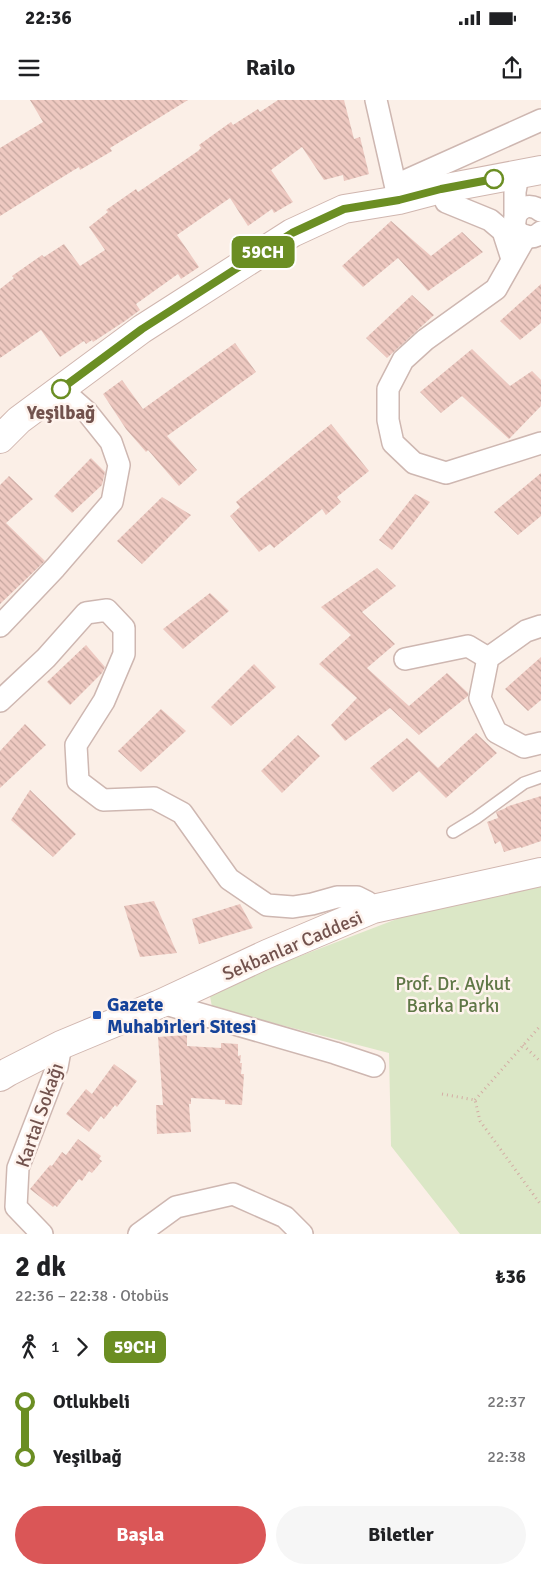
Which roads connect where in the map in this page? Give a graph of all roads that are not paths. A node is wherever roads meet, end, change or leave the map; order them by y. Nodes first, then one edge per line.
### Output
1 (376, 100) edge
2 (541, 120) edge
3 (533, 191) edge
4 (397, 192) junction
5 (446, 202) junction
6 (527, 230) edge
7 (512, 259) junction
8 (61, 389) junction
9 (9, 423) edge
10 (0, 440) edge
11 (541, 443) edge
12 (0, 626) edge
13 (541, 626) edge
14 (488, 658) junction
15 (405, 660) dead end
16 (0, 701) edge
17 (541, 743) edge
18 (541, 777) edge
19 (453, 832) dead end
20 (541, 872) edge
21 (373, 909) junction
22 (162, 1003) junction
23 (61, 1045) junction
24 (374, 1066) dead end
25 (0, 1077) edge
26 (42, 1234) edge
27 (138, 1234) edge
28 (302, 1234) edge

1 - 4 street
2 - 4 street
3 - 4 main road
3 - 5 main road
3 - 6 street
4 - 5 main road
4 - 8 main road
5 - 7 street
6 - 7 street
7 - 11 street
8 - 9 main road
8 - 12 street
9 - 10 main road
13 - 14 street
14 - 15 street
14 - 17 street
16 - 21 street
18 - 19 lane
20 - 21 main road, Sekbanlar Caddesi
21 - 22 main road, Sekbanlar Caddesi
22 - 23 main road, Sekbanlar Caddesi
22 - 24 street
23 - 25 main road, Sekbanlar Caddesi
23 - 26 street, Kartal Sokağı
27 - 28 street

